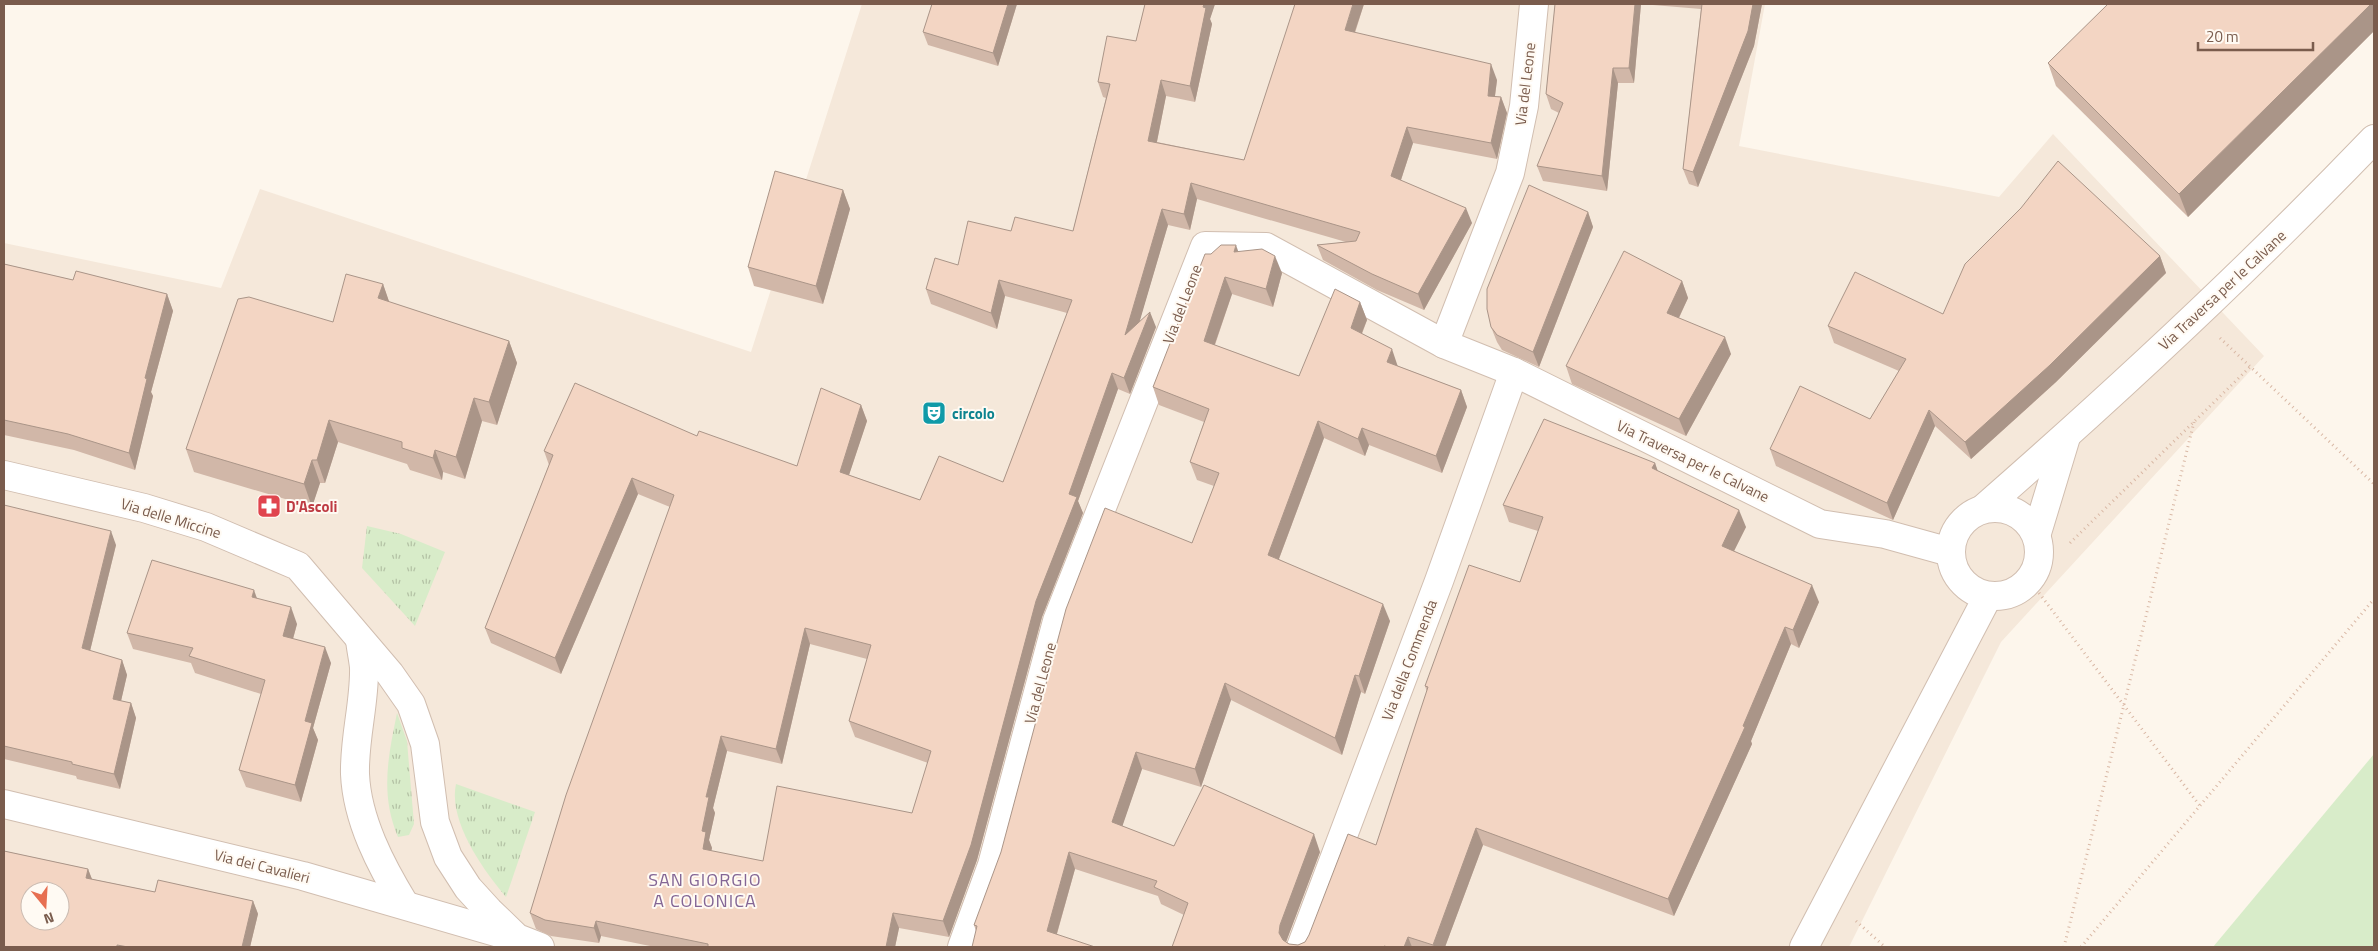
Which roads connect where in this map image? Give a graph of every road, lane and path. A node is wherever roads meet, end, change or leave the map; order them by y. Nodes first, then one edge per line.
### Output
1 (1534, 4) edge
2 (2374, 139) edge
3 (2195, 316) junction
4 (1444, 344) junction
5 (2250, 367) junction
6 (1514, 372) junction
7 (2194, 422) junction
8 (2066, 437) junction
9 (4, 475) edge
10 (2374, 484) edge
11 (1984, 508) junction
12 (2037, 533) junction
13 (1950, 552) junction
14 (2033, 575) junction
15 (1988, 596) junction
16 (2374, 599) edge
17 (360, 640) junction
18 (2124, 705) junction
19 (4, 804) edge
20 (2200, 806) junction
21 (405, 905) junction
22 (528, 943) edge
23 (962, 947) edge
24 (1301, 947) edge
25 (1804, 947) edge
26 (2064, 947) edge
27 (2081, 947) edge

1 - 4 street, Via del Leone
2 - 3 street, Via Traversa per le Calvane
3 - 5 path
3 - 8 street, Via Traversa per le Calvane
4 - 6 street, Via Traversa per le Calvane
4 - 23 street, Via del Leone
5 - 7 path
5 - 10 path
6 - 13 street, Via Traversa per le Calvane
6 - 24 street, Via della Commenda
7 - 14 path
7 - 18 path
8 - 11 street, Via Traversa per le Calvane
8 - 12 street
9 - 17 street, Via delle Miccine
11 - 12 street
11 - 13 street, Via Traversa per le Calvane
12 - 14 street
13 - 15 street
14 - 15 street
14 - 18 path
15 - 25 street
16 - 20 path
17 - 21 street
17 - 22 street, Via delle Miccine
18 - 20 path
18 - 26 path
19 - 21 street, Via dei Cavalieri
20 - 27 path
21 - 22 street, Via dei Cavalieri

